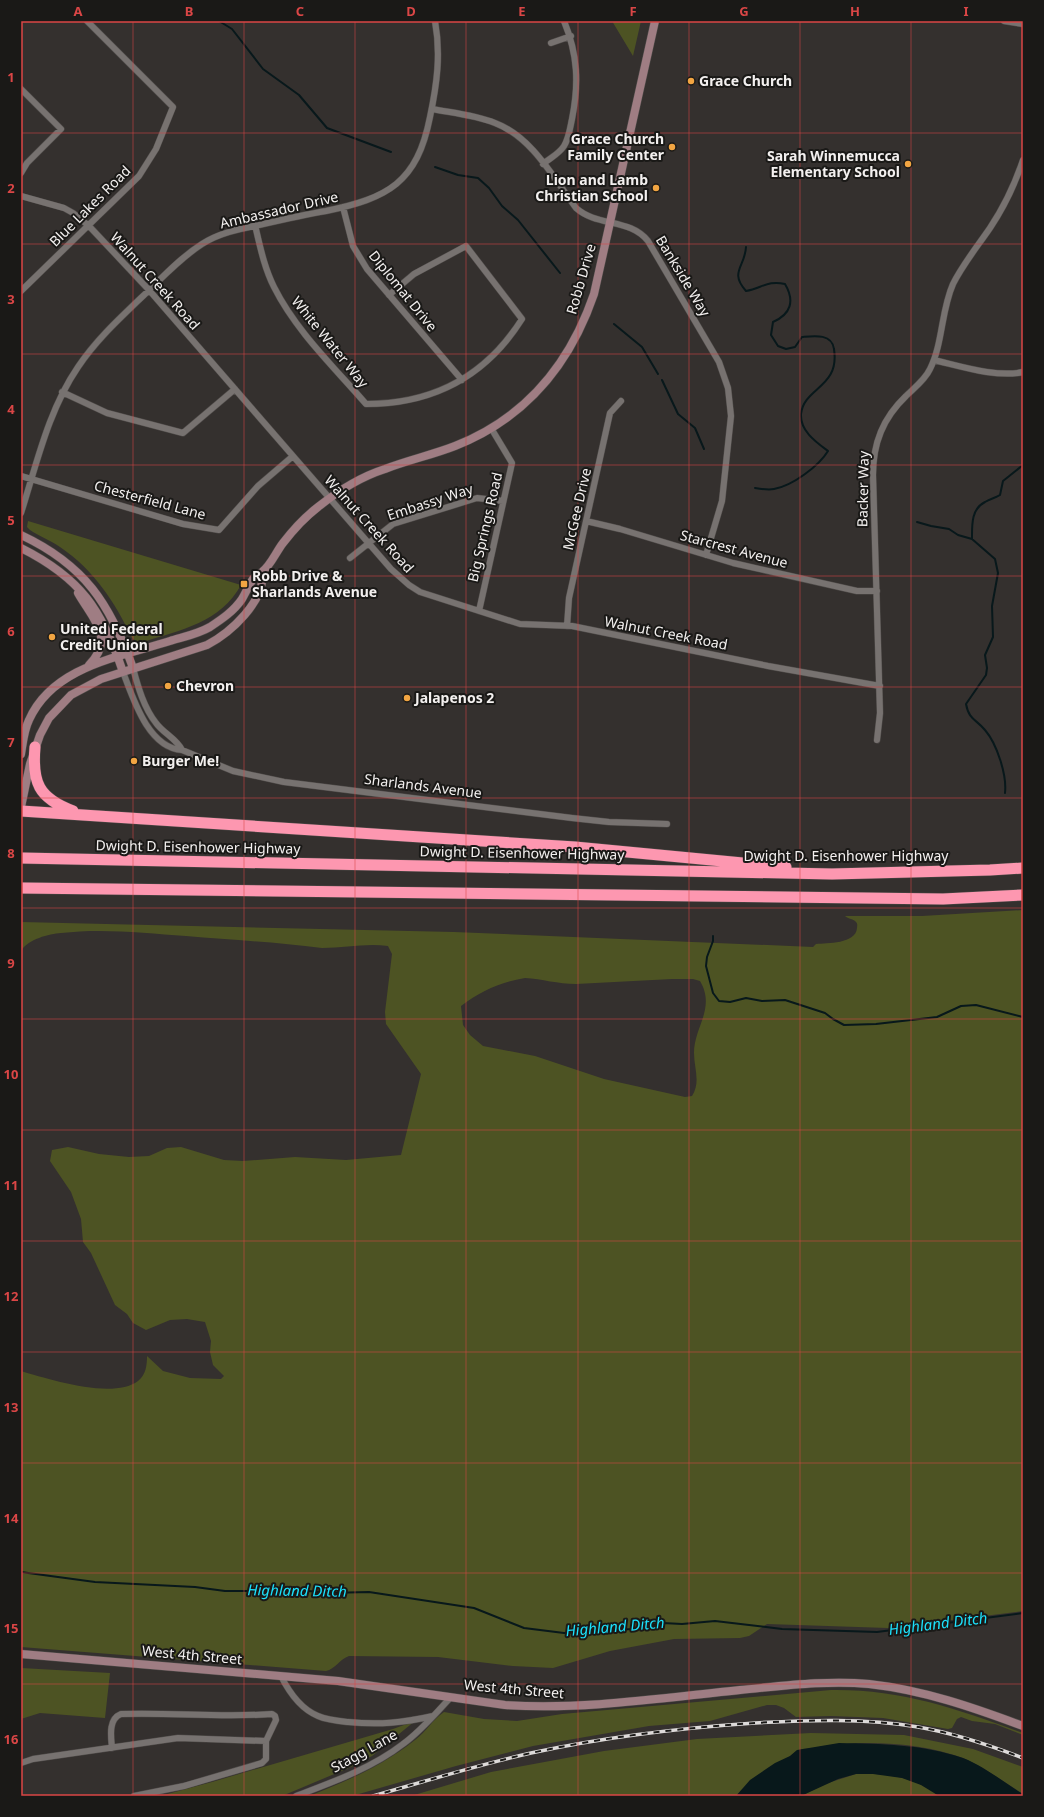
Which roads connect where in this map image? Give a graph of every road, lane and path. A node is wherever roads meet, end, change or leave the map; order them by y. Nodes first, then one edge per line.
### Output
1 (87, 21) edge
2 (435, 21) edge
3 (564, 21) edge
4 (654, 21) edge
5 (1004, 21) edge
6 (1023, 24) edge
7 (570, 36) junction
8 (550, 43) dead end
9 (21, 89) edge
10 (432, 109) junction
11 (1023, 160) edge
12 (543, 164) junction
13 (21, 173) edge
14 (21, 196) edge
15 (343, 207) junction
16 (610, 222) junction
17 (89, 226) junction
18 (255, 226) junction
19 (149, 290) junction
20 (21, 292) edge
21 (389, 295) junction
22 (934, 360) junction
23 (1023, 372) edge
24 (462, 380) junction
25 (235, 389) junction
26 (62, 392) junction
27 (621, 401) dead end
28 (491, 428) junction
29 (293, 456) junction
30 (21, 476) edge
31 (32, 479) junction
32 (329, 498) junction
33 (503, 501) junction
34 (21, 513) edge
35 (586, 521) junction
36 (21, 535) edge
37 (368, 543) junction
38 (21, 548) edge
39 (706, 555) junction
40 (350, 558) dead end
41 (262, 572) junction
42 (71, 582) junction
43 (877, 591) junction
44 (479, 611) junction
45 (567, 626) junction
46 (128, 655) junction
47 (118, 657) junction
48 (86, 667) junction
49 (133, 668) junction
50 (123, 672) junction
51 (880, 686) junction
52 (877, 740) dead end
53 (35, 747) junction
54 (182, 750) junction
55 (21, 754) edge
56 (21, 807) edge
57 (21, 811) edge
58 (95, 816) junction
59 (667, 824) dead end
60 (21, 858) edge
61 (1023, 868) edge
62 (832, 874) junction
63 (21, 888) edge
64 (34, 888) junction
65 (21, 892) edge
66 (1023, 895) edge
67 (21, 1654) edge
68 (281, 1676) junction
69 (451, 1697) junction
70 (433, 1716) junction
71 (1023, 1726) edge
72 (266, 1741) junction
73 (112, 1748) junction
74 (21, 1763) edge
75 (134, 1796) edge
76 (296, 1796) edge

1 - 17 street, Blue Lakes Road
2 - 10 street, Ambassador Drive
3 - 7 street
4 - 16 main road, Robb Drive
5 - 6 street
7 - 8 street
7 - 12 street
9 - 13 street
10 - 12 street, Bankside Way
10 - 15 street, Ambassador Drive
11 - 22 street, Backer Way
12 - 16 street, Bankside Way
14 - 17 street, Walnut Creek Road
15 - 18 street, Ambassador Drive
15 - 21 street, Diplomat Drive
16 - 28 main road, Robb Drive
16 - 39 street, Bankside Way
17 - 19 street, Walnut Creek Road
17 - 20 street, Blue Lakes Road
18 - 19 street, Ambassador Drive
18 - 24 street, White Water Way
19 - 25 street, Walnut Creek Road
19 - 26 street, Ambassador Drive
21 - 24 street, Diplomat Drive
21 - 24 street
22 - 23 street
22 - 43 street, Backer Way
25 - 26 street
25 - 29 street, Walnut Creek Road
26 - 31 street, Ambassador Drive
27 - 35 street, McGee Drive
28 - 32 main road, Robb Drive
28 - 33 street, Big Springs Road
29 - 31 street, Chesterfield Lane
29 - 32 street, Walnut Creek Road
30 - 31 street, Chesterfield Lane
31 - 34 street, Ambassador Drive
32 - 37 street, Walnut Creek Road
32 - 41 main road, Robb Drive
33 - 37 street, Embassy Way
33 - 44 street, Big Springs Road
35 - 39 street, Starcrest Avenue
35 - 45 street, McGee Drive
36 - 46 main road, Sharlands Avenue
37 - 40 street, Embassy Way
37 - 44 street, Walnut Creek Road
38 - 42 main road, Sharlands Avenue
39 - 43 street, Starcrest Avenue
41 - 46 main road, Robb Drive
41 - 49 main road, Robb Drive
42 - 47 main road, Sharlands Avenue
42 - 48 main road
43 - 51 street, Backer Way
44 - 45 street, Walnut Creek Road
45 - 51 street, Walnut Creek Road
46 - 47 main road, Robb Drive
46 - 49 main road, Sharlands Avenue
47 - 48 main road, Robb Drive
47 - 50 main road, Sharlands Avenue
48 - 55 main road, Robb Drive
49 - 50 main road, Robb Drive
49 - 54 street, Sharlands Avenue
50 - 53 main road, Robb Drive
50 - 54 street, Sharlands Avenue
51 - 52 street, Backer Way
53 - 56 main road, Robb Drive
53 - 58 highway
54 - 59 street, Sharlands Avenue
57 - 58 highway
58 - 62 highway
60 - 62 highway, Dwight D. Eisenhower Highway
61 - 62 highway, Dwight D. Eisenhower Highway
63 - 64 highway
64 - 65 highway
64 - 66 highway
67 - 68 main road, West 4th Street
68 - 69 main road, West 4th Street
68 - 70 street
69 - 70 street, Stagg Lane
69 - 71 main road, West 4th Street
70 - 76 street, Stagg Lane
72 - 73 street
72 - 73 street
72 - 75 street
73 - 74 street

